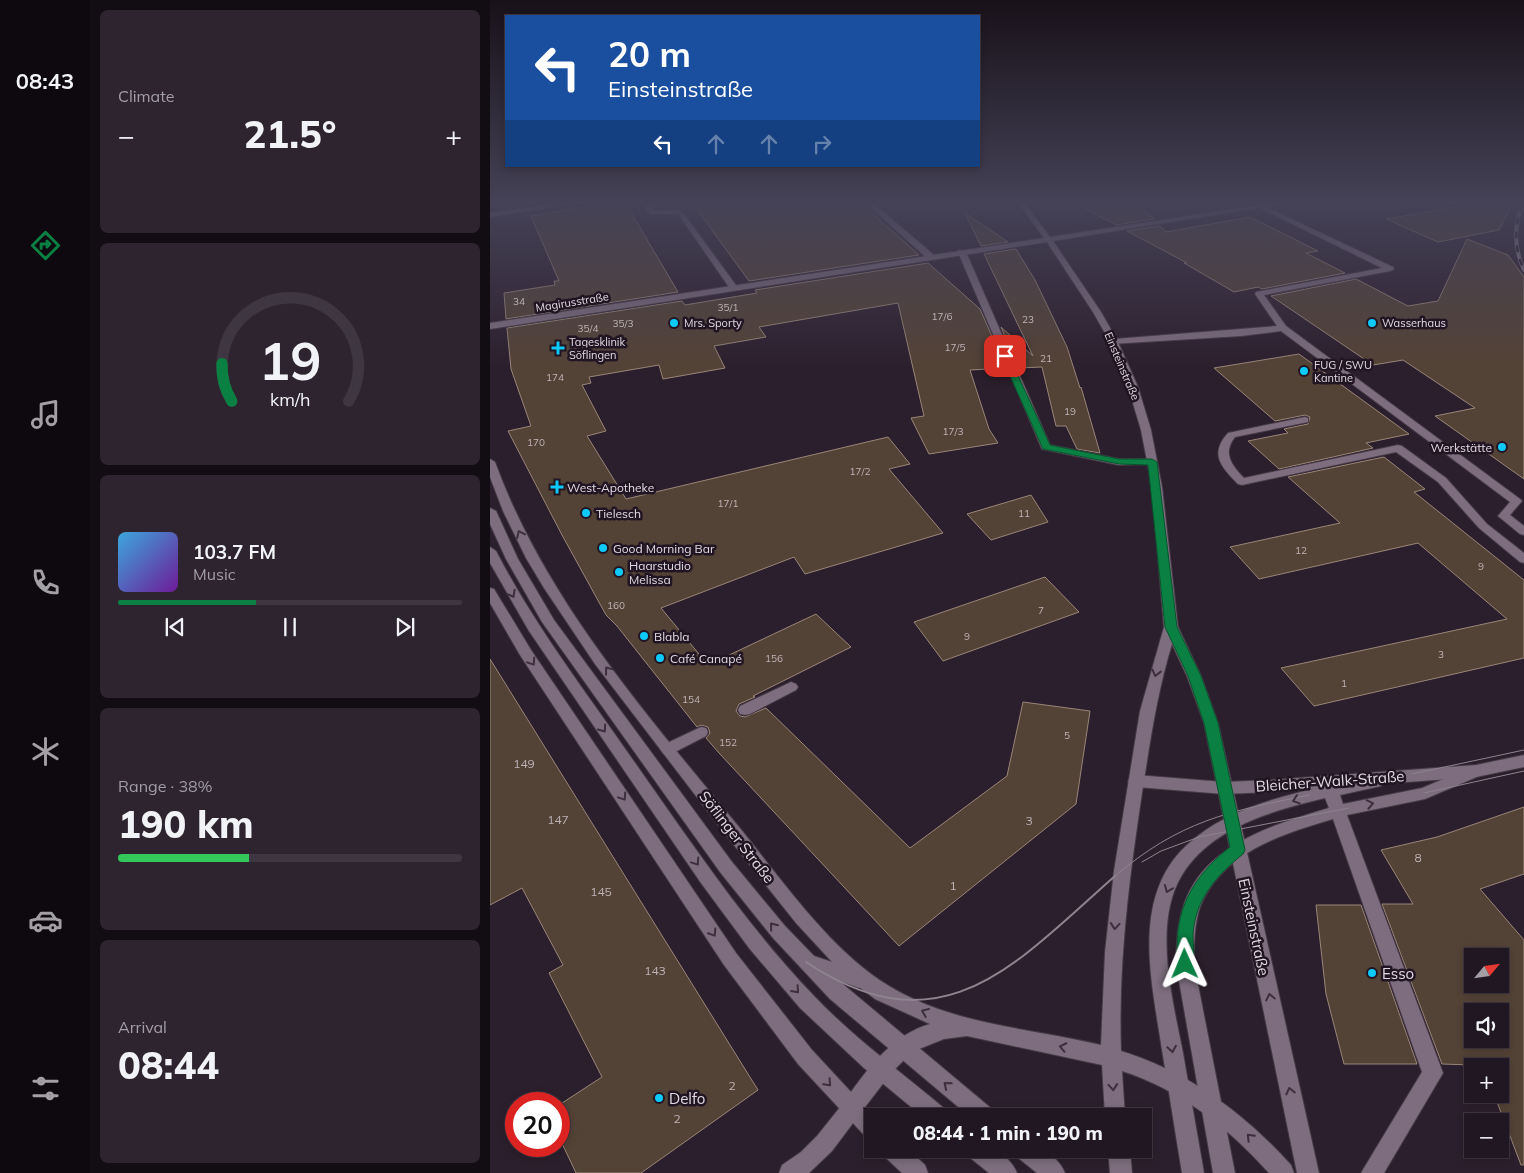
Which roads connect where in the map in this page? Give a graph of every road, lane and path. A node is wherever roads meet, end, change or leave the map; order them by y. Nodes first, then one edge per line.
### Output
1 (713, 259) edge
2 (920, 259) edge
3 (965, 259) edge
4 (1062, 259) edge
5 (1369, 259) edge
6 (734, 288) junction
7 (490, 326) edge
8 (1283, 328) junction
9 (1114, 342) junction
10 (1304, 420) dead end
11 (490, 462) edge
12 (1152, 462) junction
13 (490, 511) edge
14 (1524, 532) edge
15 (490, 551) edge
16 (1524, 559) edge
17 (490, 592) edge
18 (1171, 627) junction
19 (791, 687) dead end
20 (745, 710) dead end
21 (701, 732) dead end
22 (668, 749) junction
23 (1524, 761) edge
24 (1476, 771) junction
25 (1136, 781) junction
26 (1328, 787) junction
27 (1224, 788) junction
28 (1337, 812) junction
29 (1232, 824) junction
30 (1238, 850) junction
31 (806, 962) junction
32 (867, 982) junction
33 (971, 1028) junction
34 (902, 1048) junction
35 (1110, 1057) junction
36 (880, 1068) junction
37 (1178, 1085) junction
38 (1210, 1106) junction
39 (852, 1108) junction
40 (928, 1108) edge
41 (975, 1108) edge
42 (1115, 1108) edge
43 (864, 1121) edge
44 (902, 1158) edge
45 (988, 1158) edge
46 (1036, 1158) edge
47 (1120, 1158) edge
48 (790, 1173) edge
49 (918, 1173) edge
50 (1006, 1173) edge
51 (1054, 1173) edge
52 (1121, 1173) edge
53 (1193, 1173) edge
54 (1224, 1173) edge
55 (1283, 1173) edge
56 (1308, 1173) edge
57 (1372, 1173) edge

1 - 6 street
2 - 6 street, Magirusstraße
3 - 12 street
4 - 9 street, Einsteinstraße
5 - 8 street
6 - 7 street, Magirusstraße
8 - 9 street
8 - 14 street
9 - 12 street, Einsteinstraße
10 - 16 street
22 -> 11 street, Söflinger Straße
12 - 18 street, Einsteinstraße
31 -> 13 street
15 -> 36 street
17 -> 39 street
18 -> 25 street, Einsteinstraße
18 - 27 street, Einsteinstraße
19 - 20 street
21 - 22 street
22 - 32 street, Söflinger Straße
23 - 24 street, Bleicher-Walk-Straße
24 - 26 street, Bleicher-Walk-Straße
28 -> 24 street
25 - 27 street, Bleicher-Walk-Straße
25 -> 35 street, Einsteinstraße
26 - 27 street, Bleicher-Walk-Straße
26 - 28 street
26 -> 29 street
27 - 29 street, Einsteinstraße
28 - 30 street
28 - 57 street
29 - 30 street, Einsteinstraße
29 -> 37 street
30 - 38 street
56 -> 30 street, Einsteinstraße
31 - 32 street
31 - 34 street
33 -> 32 street, Söflinger Straße
33 - 34 street
35 -> 33 street, Söflinger Straße
34 - 36 street
41 -> 34 street
35 - 37 street, Söflinger Straße
35 -> 42 street, Einsteinstraße
36 - 39 street
36 - 40 street
37 - 38 street, Söflinger Straße
37 - 53 street
38 - 54 street
55 -> 38 street, Söflinger Straße
39 - 43 street
39 - 48 street
44 - 49 street
45 - 50 street
46 - 51 street
47 - 52 street

